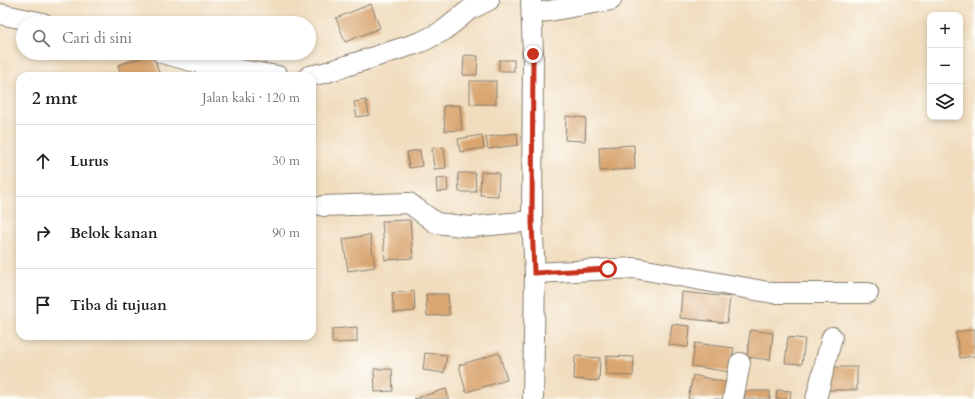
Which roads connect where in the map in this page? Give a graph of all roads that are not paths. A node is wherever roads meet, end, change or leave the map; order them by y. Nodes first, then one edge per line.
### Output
1 (489, 0) edge
2 (611, 0) edge
3 (532, 7) edge
4 (0, 14) edge
5 (16, 17) edge
6 (188, 60) edge
7 (253, 72) edge
8 (316, 75) edge
9 (323, 206) dead end
10 (532, 221) junction
11 (534, 273) junction
12 (868, 293) dead end
13 (832, 337) dead end
14 (740, 363) dead end
15 (533, 399) edge
16 (733, 399) edge
17 (816, 399) edge

1 - 8 street
2 - 3 street
3 - 10 street
4 - 5 street
6 - 7 street
9 - 10 street
10 - 11 street
11 - 12 street
11 - 15 street
13 - 17 street
14 - 16 street

